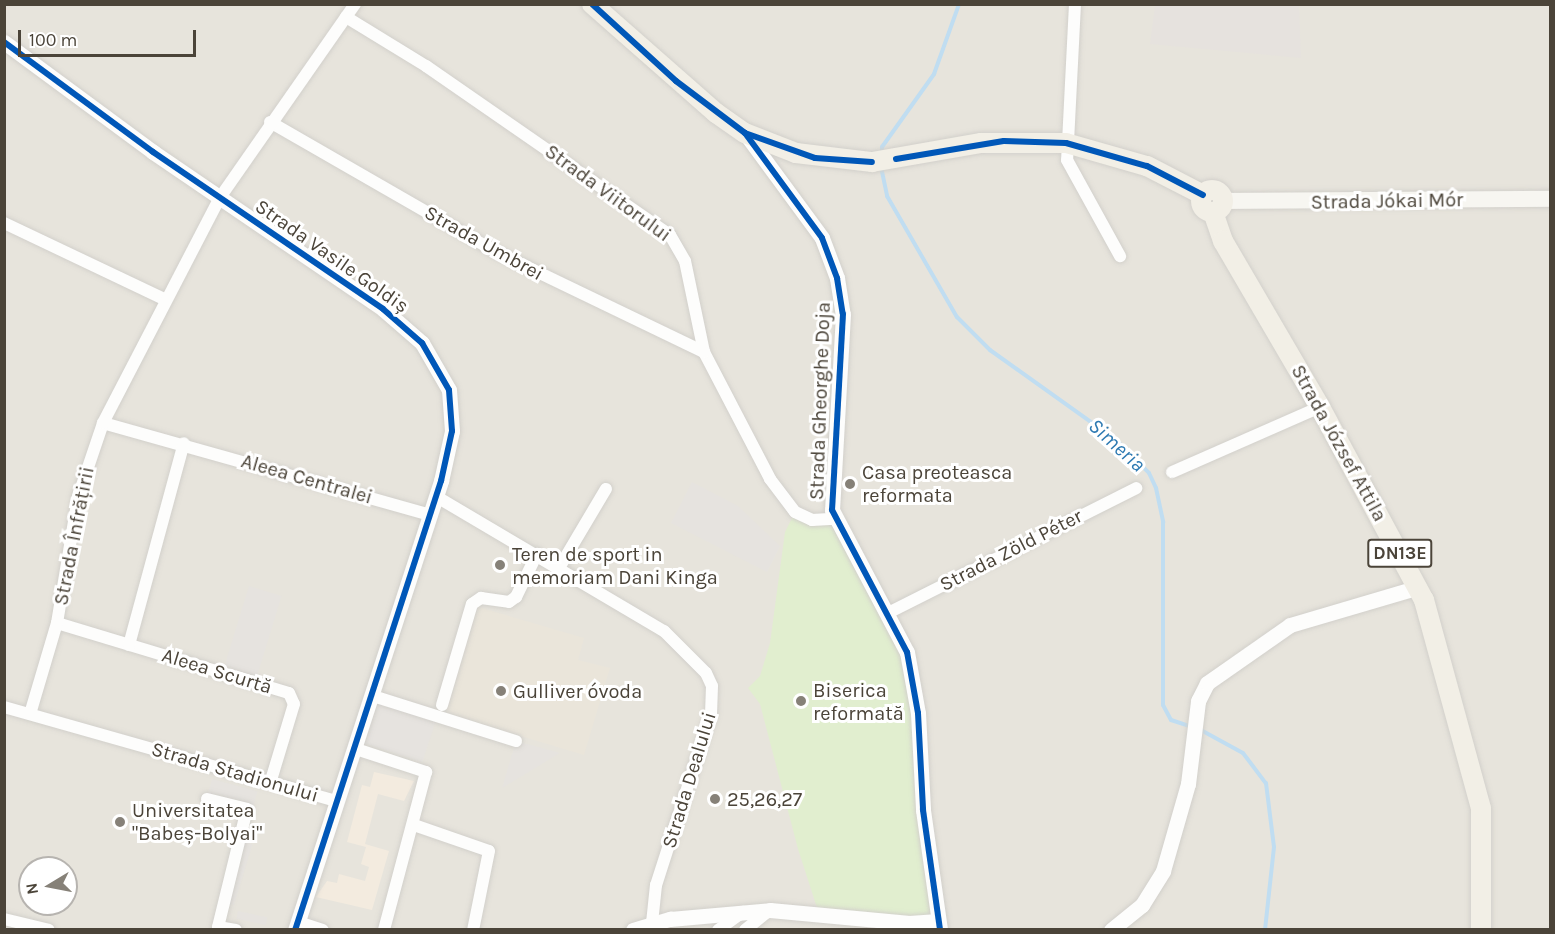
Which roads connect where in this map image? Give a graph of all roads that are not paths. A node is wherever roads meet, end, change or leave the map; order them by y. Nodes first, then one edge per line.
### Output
1 (355, 4) edge
2 (592, 4) edge
3 (1076, 4) edge
4 (346, 17) junction
5 (4, 42) edge
6 (270, 122) junction
7 (745, 133) junction
8 (1066, 143) junction
9 (219, 198) junction
10 (1551, 199) edge
11 (1213, 203) junction
12 (4, 223) edge
13 (1120, 256) dead end
14 (164, 299) junction
15 (705, 352) junction
16 (1320, 407) junction
17 (103, 423) junction
18 (184, 443) junction
19 (1172, 472) dead end
20 (1136, 488) dead end
21 (606, 489) dead end
22 (437, 497) junction
23 (431, 515) junction
24 (834, 519) junction
25 (537, 554) junction
26 (559, 568) junction
27 (1419, 587) junction
28 (888, 613) junction
29 (57, 623) junction
30 (129, 645) junction
31 (373, 696) junction
32 (442, 705) dead end
33 (4, 707) edge
34 (30, 714) junction
35 (516, 741) dead end
36 (356, 749) junction
37 (271, 780) junction
38 (207, 799) dead end
39 (337, 801) junction
40 (414, 825) junction
41 (770, 910) junction
42 (744, 911) junction
43 (4, 920) edge
44 (652, 922) junction
45 (939, 925) edge
46 (296, 926) edge
47 (910, 926) edge
48 (218, 928) edge
49 (49, 930) edge
50 (236, 930) edge
51 (323, 930) edge
52 (384, 930) edge
53 (473, 930) edge
54 (633, 930) edge
55 (718, 930) edge
56 (745, 930) edge
57 (1111, 930) edge
58 (1481, 930) edge

1 - 4 street, Strada Înfrățirii
2 - 7 main road
3 - 8 street
4 - 6 street, Strada Înfrățirii
4 - 15 street, Strada Viitorului
5 - 9 street, Strada Vasile Goldiș
6 - 9 street, Strada Înfrățirii
6 - 15 street, Strada Umbrei
7 - 8 main road
7 - 24 street, Strada Gheorghe Doja
8 - 11 main road
8 - 13 street
9 - 14 street, Strada Înfrățirii
9 - 22 street, Strada Vasile Goldiș
10 - 11 main road, Strada Jókai Mór
11 - 16 main road, Strada József Attila / DN13E
12 - 14 street
14 - 17 street, Strada Înfrățirii
15 - 24 street, Strada Viitorului
16 - 19 street
16 - 27 main road, Strada József Attila / DN13E
17 - 18 street, Aleea Centralei
17 - 29 street, Strada Înfrățirii
18 - 23 street, Aleea Centralei
18 - 30 street
20 - 28 street, Strada Zöld Péter
21 - 26 street
22 - 23 street, Strada Vasile Goldiș
22 - 25 street, Strada Dealului
23 - 31 street, Strada Vasile Goldiș
24 - 28 street, Strada Gheorghe Doja
25 - 26 street, Strada Dealului
25 - 32 street
26 - 44 street, Strada Dealului
27 - 57 street
27 - 58 main road, Strada József Attila / DN13E
28 - 45 street, Strada Gheorghe Doja
29 - 30 street, Aleea Scurtă
29 - 34 street, Strada Înfrățirii
30 - 37 street, Aleea Scurtă
31 - 35 street
31 - 36 street, Strada Vasile Goldiș
33 - 34 street, Strada Stadionului
34 - 37 street, Strada Stadionului
36 - 39 street, Strada Vasile Goldiș
36 - 40 street
37 - 39 street, Strada Stadionului
38 - 48 street, Strada Stadionului
39 - 46 street, Strada Stadionului
40 - 52 street
40 - 53 street
41 - 42 street
41 - 47 street
41 - 56 street
42 - 44 street
42 - 55 street
43 - 49 street
44 - 54 street
45 - 47 street
46 - 51 street
48 - 50 street, Strada Stadionului

